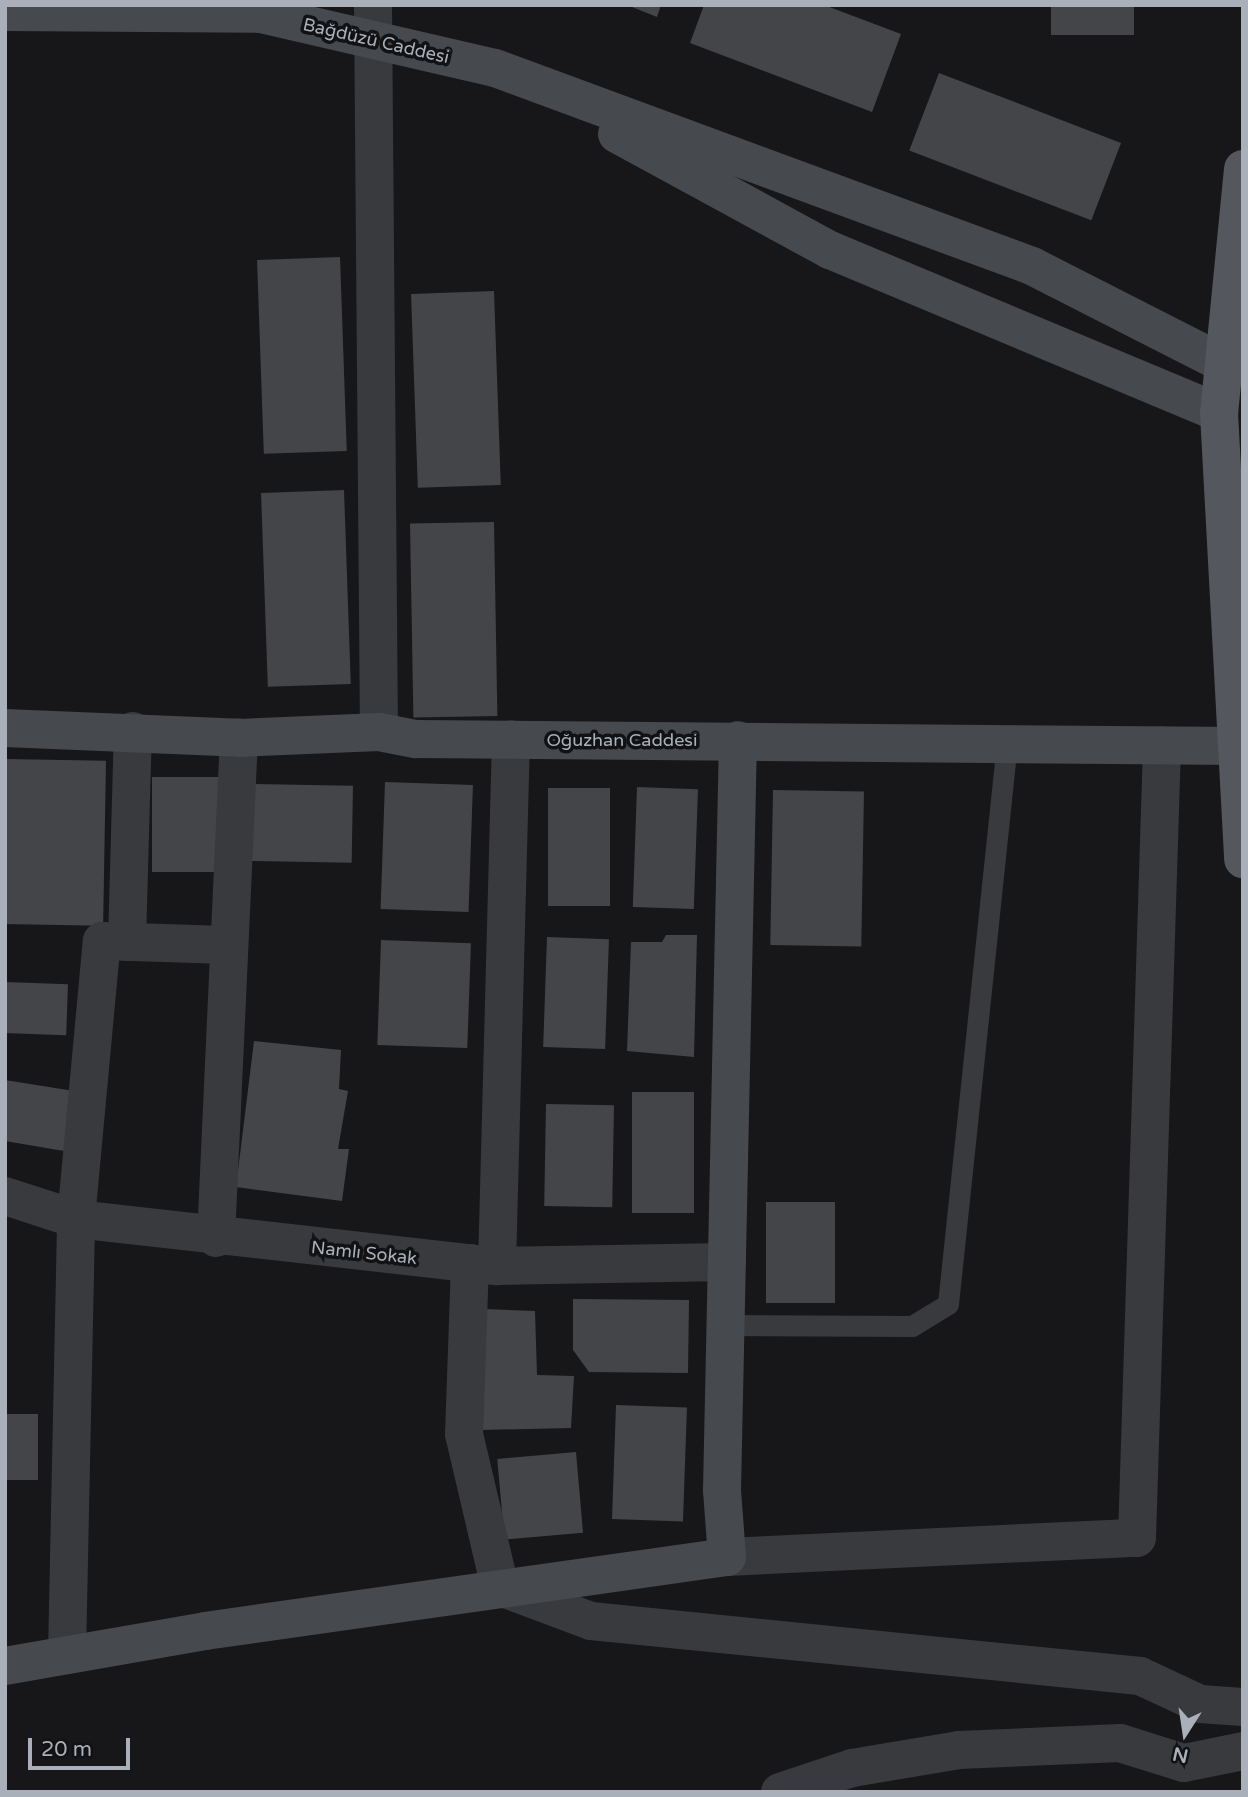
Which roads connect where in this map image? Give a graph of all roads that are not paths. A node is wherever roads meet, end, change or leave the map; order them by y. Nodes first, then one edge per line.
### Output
1 (48, 9) edge
2 (5, 12) edge
3 (372, 23) edge
4 (495, 68) junction
5 (1243, 170) edge
6 (1232, 361) edge
7 (1219, 413) junction
8 (1233, 481) edge
9 (5, 728) edge
10 (133, 731) junction
11 (379, 732) junction
12 (239, 738) junction
13 (512, 739) junction
14 (738, 740) junction
15 (1007, 743) junction
16 (1162, 745) junction
17 (1240, 746) junction
18 (1243, 859) edge
19 (127, 942) junction
20 (226, 945) junction
21 (5, 1196) edge
22 (76, 1219) junction
23 (216, 1238) junction
24 (727, 1262) junction
25 (483, 1265) junction
26 (725, 1325) junction
27 (727, 1557) junction
28 (500, 1587) junction
29 (67, 1655) junction
30 (5, 1666) edge
31 (1243, 1707) edge
32 (1243, 1751) edge
33 (780, 1792) edge

1 - 2 street, Bağdüzü Caddesi
1 - 3 street, Bağdüzü Caddesi
3 - 4 street, Bağdüzü Caddesi
3 - 11 street
4 - 6 street
4 - 7 street
5 - 6 main road
6 - 7 main road
7 - 8 main road
8 - 17 main road
9 - 10 street, Oğuzhan Caddesi
10 - 12 street, Oğuzhan Caddesi
10 - 19 street
11 - 12 street, Oğuzhan Caddesi
11 - 13 street, Oğuzhan Caddesi
12 - 20 street
13 - 14 street, Oğuzhan Caddesi
13 - 25 street
14 - 15 street, Oğuzhan Caddesi
14 - 24 street
15 - 16 street, Oğuzhan Caddesi
15 - 26 lane
16 - 17 street, Oğuzhan Caddesi
16 - 27 street
17 - 18 main road
19 - 20 street
19 - 22 street
20 - 23 street
21 - 22 street, Namlı Sokak
22 - 23 street, Namlı Sokak
22 - 29 street
23 - 25 street, Namlı Sokak
24 - 25 street, Namlı Sokak
24 - 26 street
25 - 28 street
26 - 27 street
27 - 28 street
28 - 29 street
28 - 31 street
29 - 30 street
32 - 33 street

